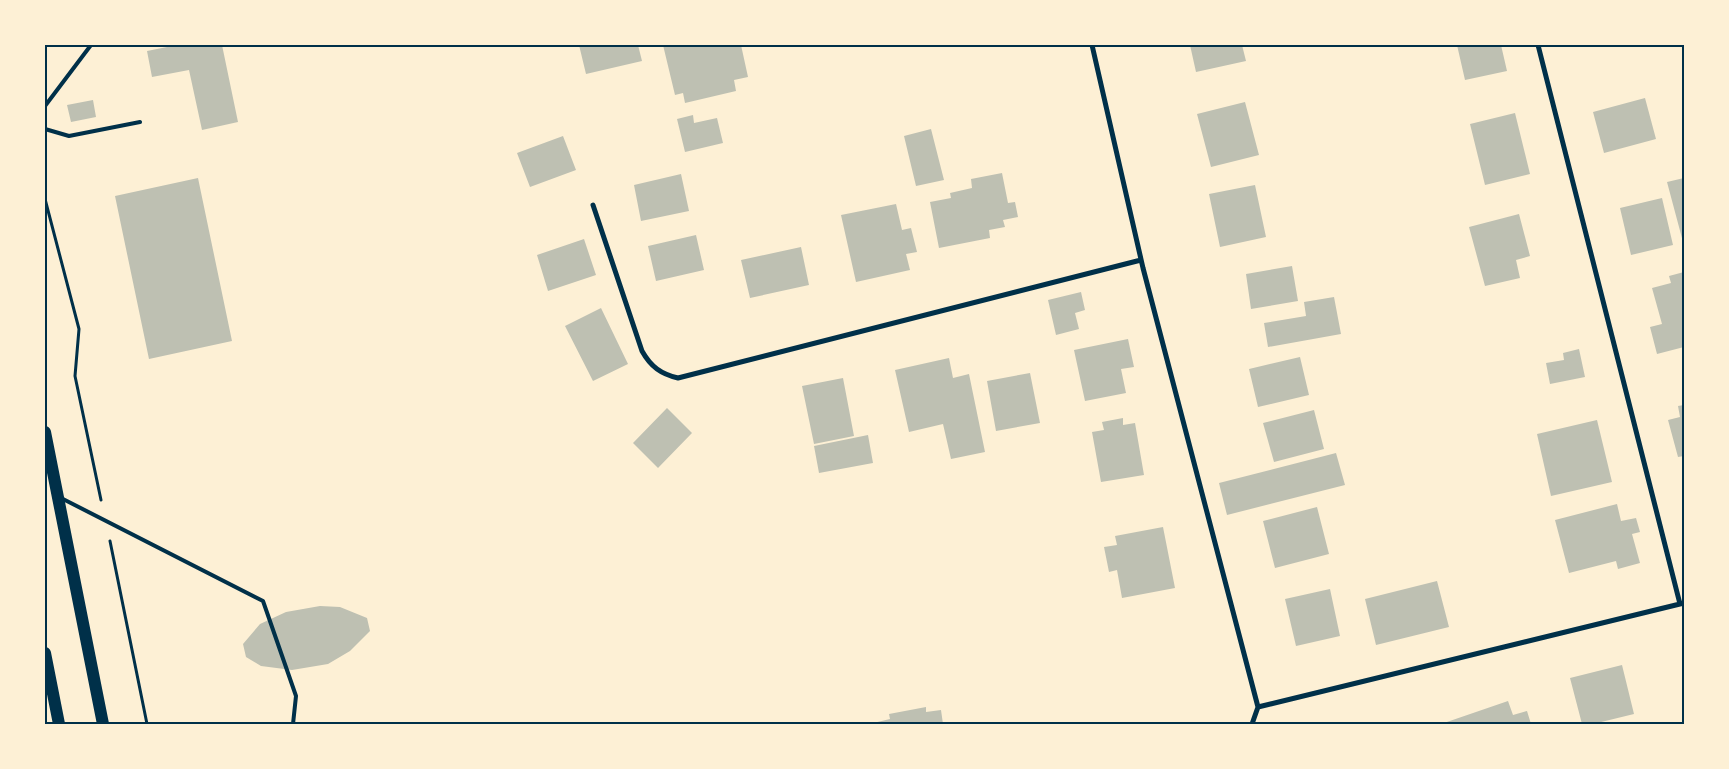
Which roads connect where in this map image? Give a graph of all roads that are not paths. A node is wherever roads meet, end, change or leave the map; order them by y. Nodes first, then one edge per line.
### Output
1 (91, 45) edge
2 (1092, 45) edge
3 (1538, 45) edge
4 (45, 106) edge
5 (140, 122) dead end
6 (45, 129) edge
7 (593, 205) dead end
8 (1141, 260) junction
9 (45, 432) edge
10 (58, 496) junction
11 (1682, 603) edge
12 (45, 653) edge
13 (1258, 707) junction
14 (59, 724) edge
15 (103, 724) edge
16 (293, 724) edge
17 (1252, 724) edge

1 - 4 lane
2 - 8 street
3 - 11 street
5 - 6 lane
7 - 8 street
8 - 13 street
9 - 10 main road
10 - 15 main road
10 - 16 lane
11 - 13 street
12 - 14 main road
13 - 17 street

